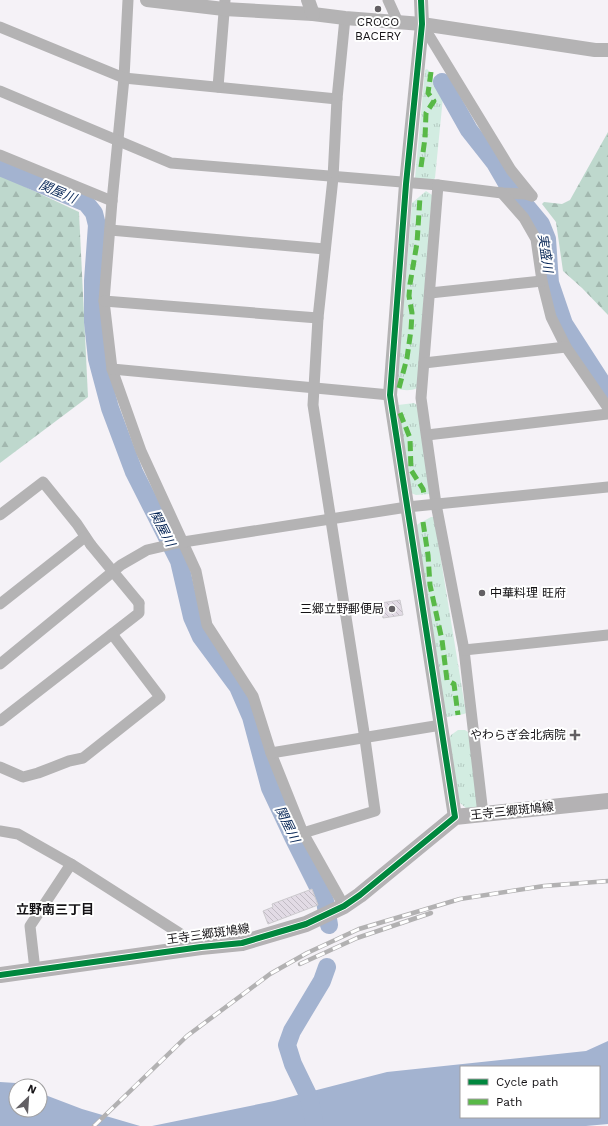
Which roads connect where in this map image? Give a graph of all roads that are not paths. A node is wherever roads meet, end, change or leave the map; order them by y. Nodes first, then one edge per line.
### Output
1 (128, 0) edge
2 (147, 0) edge
3 (308, 0) edge
4 (388, 0) edge
5 (421, 0) edge
6 (224, 4) edge
7 (313, 14) junction
8 (345, 18) junction
9 (398, 22) junction
10 (422, 24) junction
11 (0, 27) edge
12 (608, 50) edge
13 (124, 78) junction
14 (218, 87) junction
15 (0, 91) edge
16 (337, 99) junction
17 (118, 140) junction
18 (0, 155) edge
19 (333, 178) junction
20 (406, 184) junction
21 (438, 185) junction
22 (505, 194) junction
23 (112, 201) junction
24 (110, 230) junction
25 (325, 250) junction
26 (542, 281) junction
27 (430, 293) junction
28 (104, 301) junction
29 (318, 318) junction
30 (566, 347) junction
31 (424, 363) junction
32 (112, 369) junction
33 (314, 388) junction
34 (390, 395) junction
35 (608, 408) edge
36 (608, 414) edge
37 (426, 435) junction
38 (608, 487) edge
39 (436, 504) junction
40 (407, 507) junction
41 (0, 516) edge
42 (331, 520) junction
43 (88, 541) junction
44 (180, 543) junction
45 (0, 604) edge
46 (112, 634) junction
47 (608, 635) edge
48 (464, 650) junction
49 (0, 664) edge
50 (0, 721) edge
51 (441, 725) junction
52 (365, 739) junction
53 (271, 753) junction
54 (0, 767) edge
55 (608, 801) edge
56 (483, 814) junction
57 (455, 817) junction
58 (0, 831) edge
59 (303, 833) junction
60 (71, 864) junction
61 (334, 911) junction
62 (201, 946) junction
63 (35, 970) junction
64 (0, 975) edge

1 - 13 street
2 - 6 street
3 - 7 street
4 - 9 street
5 - 10 street
6 - 7 street
6 - 14 street
7 - 8 street
8 - 9 street
8 - 16 street
9 - 10 street
10 - 12 street
10 - 20 street
10 - 22 street
11 - 13 street
13 - 14 street
13 - 17 street
14 - 16 street
15 - 17 street
16 - 19 street
17 - 19 street
17 - 23 street
18 - 23 street
19 - 20 street
19 - 25 street
20 - 21 street
20 - 34 street
21 - 22 street
21 - 27 street
22 - 26 street
23 - 24 street
24 - 25 street
24 - 28 street
25 - 29 street
26 - 27 street
26 - 30 street
27 - 31 street
28 - 29 street
28 - 32 street
29 - 33 street
30 - 31 street
30 - 35 street
31 - 37 street
32 - 33 street
32 - 44 street
33 - 34 street
33 - 42 street
34 - 40 street
36 - 37 street
37 - 39 street
38 - 39 street
39 - 40 street
39 - 48 street
40 - 42 street
40 - 51 street
41 - 43 street
42 - 44 street
42 - 52 street
43 - 45 street
43 - 46 street, bridge
44 - 49 street
44 - 53 street
46 - 50 street
46 - 54 street
47 - 48 street
48 - 56 street
51 - 52 street
51 - 57 street
52 - 53 street
52 - 59 street
53 - 59 street
55 - 56 main road, 王寺三郷斑鳩線
56 - 57 main road, 王寺三郷斑鳩線
57 - 61 main road, 王寺三郷斑鳩線
58 - 60 street
59 - 61 street
60 - 62 street
60 - 63 street
61 - 62 main road, 王寺三郷斑鳩線
62 - 63 main road, 王寺三郷斑鳩線
63 - 64 main road, 王寺三郷斑鳩線

